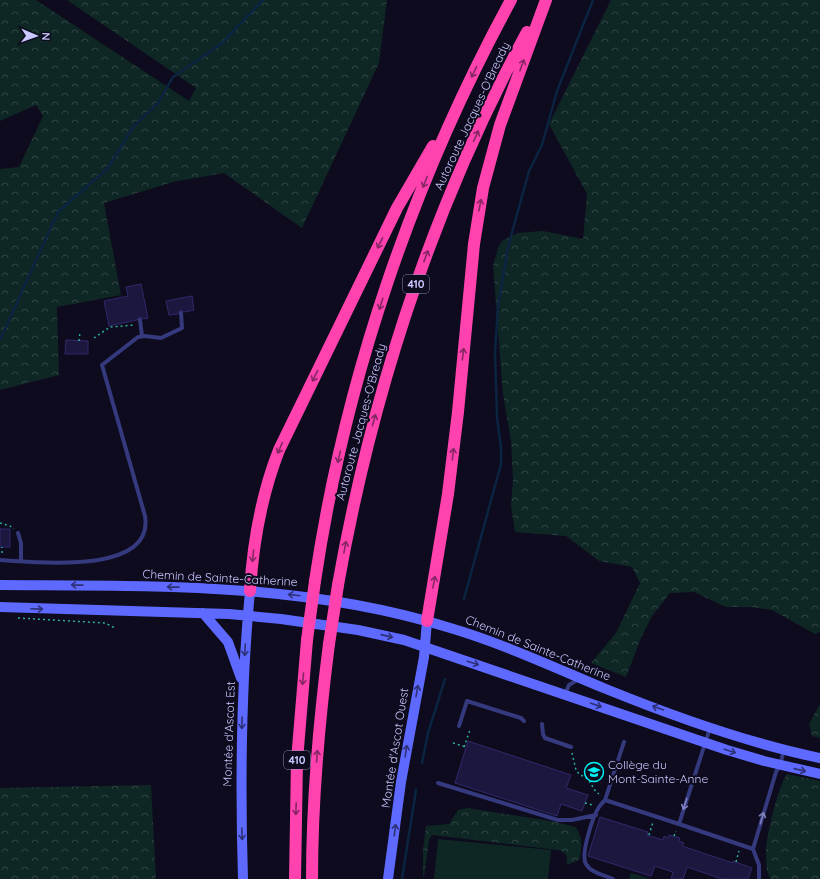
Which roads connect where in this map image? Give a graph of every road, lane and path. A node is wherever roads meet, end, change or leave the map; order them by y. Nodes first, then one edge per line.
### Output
1 (511, 0) edge
2 (545, 0) edge
3 (463, 95) junction
4 (181, 313) dead end
5 (140, 322) joint
6 (80, 332) dead end
7 (142, 336) junction
8 (94, 338) dead end
9 (79, 341) dead end
10 (0, 523) edge
11 (18, 533) joint
12 (0, 560) edge
13 (21, 561) junction
14 (0, 585) edge
15 (250, 590) junction
16 (0, 607) edge
17 (203, 614) junction
18 (248, 616) junction
19 (14, 618) dead end
20 (427, 621) junction
21 (115, 628) dead end
22 (425, 647) junction
23 (581, 678) junction
24 (243, 684) junction
25 (565, 694) junction
26 (524, 721) dead end
27 (542, 724) dead end
28 (459, 726) dead end
29 (710, 727) junction
30 (470, 730) dead end
31 (624, 742) dead end
32 (705, 742) junction
33 (453, 743) dead end
34 (571, 747) dead end
35 (784, 750) junction
36 (572, 757) dead end
37 (820, 758) edge
38 (780, 765) junction
39 (820, 774) edge
40 (438, 783) dead end
41 (596, 792) dead end
42 (605, 800) junction
43 (585, 803) dead end
44 (591, 805) dead end
45 (596, 815) junction
46 (655, 816) junction
47 (679, 824) junction
48 (677, 830) dead end
49 (648, 835) dead end
50 (674, 836) dead end
51 (753, 849) junction
52 (737, 859) dead end
53 (736, 862) dead end
54 (243, 879) edge
55 (295, 879) edge
56 (312, 879) edge
57 (388, 879) edge
58 (613, 879) edge
59 (759, 879) edge

1 -> 3 highway, Autoroute Jacques-O'Bready / 410
20 -> 2 highway
56 -> 2 highway, Autoroute Jacques-O'Bready / 410, bridge
3 -> 15 highway
3 -> 55 highway, Autoroute Jacques-O'Bready / 410, bridge
4 - 7 lane
5 - 7 lane
5 - 8 path
6 - 9 path
7 - 13 lane
10 - 11 path
11 - 13 lane
12 - 13 lane
15 -> 14 main road, Chemin de Sainte-Catherine
15 - 18 main road, Montée d'Ascot Est
20 -> 15 main road, Chemin de Sainte-Catherine
16 -> 17 main road
17 - 18 main road
17 - 24 main road
18 -> 22 main road
18 -> 24 main road, Montée d'Ascot Est
19 - 21 path
20 - 22 main road, Montée d'Ascot Ouest
20 - 23 main road, Chemin de Sainte-Catherine
22 -> 25 main road
57 -> 22 main road, Montée d'Ascot Ouest
23 - 25 lane
29 -> 23 main road, Chemin de Sainte-Catherine
24 -> 54 main road, Montée d'Ascot Est
25 -> 32 main road
26 - 28 lane
27 - 34 lane
29 - 32 lane
29 - 35 main road, Chemin de Sainte-Catherine
30 - 33 path
31 - 42 lane
32 -> 38 main road
32 -> 47 lane
35 - 37 main road, Chemin de Sainte-Catherine
35 - 38 lane
36 - 41 path
38 -> 39 main road
51 -> 38 lane
40 - 45 lane
42 - 45 lane
42 - 46 lane
43 - 44 path
45 - 58 lane
46 - 47 lane
46 - 49 path
47 - 51 lane
48 - 50 path
51 - 59 lane
52 - 53 path

